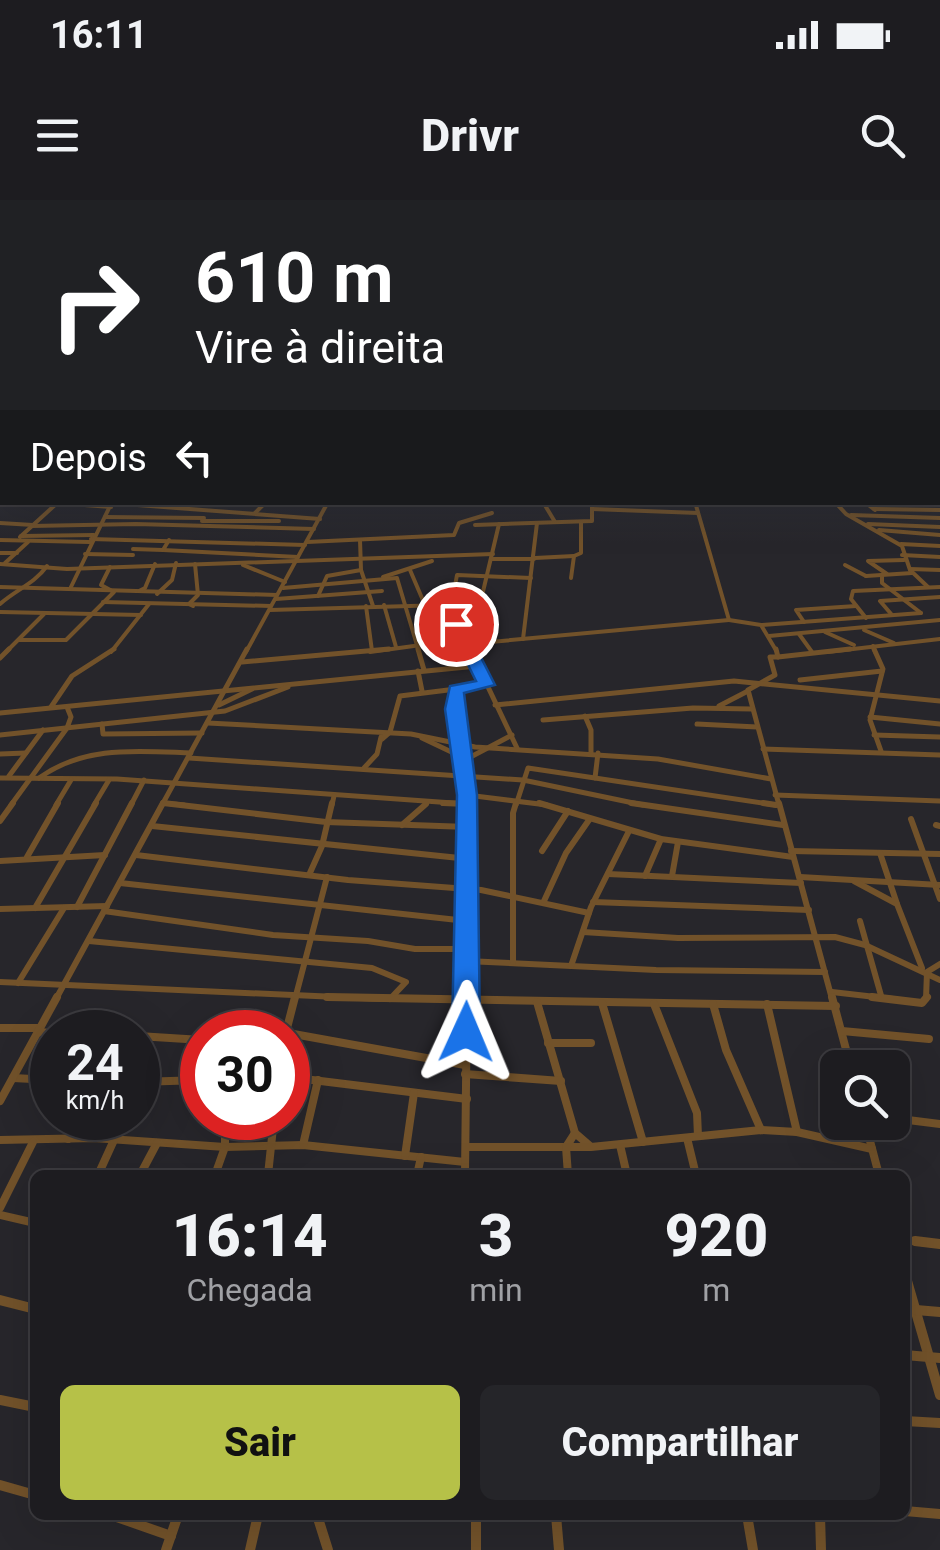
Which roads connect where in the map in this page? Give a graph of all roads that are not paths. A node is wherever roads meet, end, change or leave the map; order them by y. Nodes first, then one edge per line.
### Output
1 (56, 505) edge
2 (110, 505) edge
3 (176, 505) edge
4 (263, 505) edge
5 (327, 505) edge
6 (545, 505) edge
7 (696, 505) edge
8 (838, 505) edge
9 (868, 505) edge
10 (157, 506) edge
11 (239, 506) dead end
12 (488, 506) dead end
13 (592, 506) edge
14 (174, 508) junction
15 (187, 509) junction
16 (874, 509) junction
17 (210, 510) junction
18 (937, 510) edge
19 (233, 512) junction
20 (698, 512) junction
21 (492, 513) junction
22 (254, 514) junction
23 (154, 516) junction
24 (850, 516) junction
25 (885, 516) junction
26 (104, 517) junction
27 (179, 517) junction
28 (938, 518) edge
29 (320, 519) junction
30 (202, 520) junction
31 (279, 521) junction
32 (556, 522) junction
33 (581, 522) junction
34 (0, 523) edge
35 (537, 523) junction
36 (149, 524) junction
37 (498, 524) junction
38 (867, 524) junction
39 (32, 525) junction
40 (172, 525) junction
41 (475, 525) dead end
42 (99, 526) junction
43 (187, 526) junction
44 (194, 526) junction
45 (940, 527) edge
46 (314, 529) junction
47 (878, 530) junction
48 (919, 533) junction
49 (940, 535) edge
50 (21, 536) junction
51 (179, 539) junction
52 (0, 540) edge
53 (91, 540) junction
54 (130, 540) junction
55 (169, 540) junction
56 (361, 540) junction
57 (16, 542) junction
58 (28, 542) junction
59 (306, 544) junction
60 (899, 544) junction
61 (940, 546) edge
62 (163, 550) junction
63 (190, 550) junction
64 (133, 552) junction
65 (0, 553) edge
66 (17, 553) junction
67 (84, 554) junction
68 (264, 555) junction
69 (492, 556) junction
70 (574, 556) junction
71 (940, 557) edge
72 (436, 558) junction
73 (903, 558) junction
74 (534, 559) junction
75 (296, 560) junction
76 (360, 562) junction
77 (156, 563) junction
78 (176, 563) junction
79 (192, 563) junction
80 (237, 563) junction
81 (266, 563) junction
82 (282, 563) junction
83 (2, 564) edge
84 (129, 565) junction
85 (47, 566) junction
86 (111, 566) junction
87 (845, 566) dead end
88 (80, 568) junction
89 (274, 568) junction
90 (362, 570) junction
91 (410, 570) junction
92 (940, 570) edge
93 (911, 571) junction
94 (885, 574) junction
95 (486, 576) junction
96 (866, 576) junction
97 (276, 577) junction
98 (531, 578) junction
99 (571, 578) dead end
100 (377, 580) junction
101 (364, 581) junction
102 (882, 583) junction
103 (283, 585) junction
104 (321, 585) junction
105 (37, 586) junction
106 (0, 587) edge
107 (928, 587) junction
108 (940, 587) edge
109 (19, 588) junction
110 (888, 588) junction
111 (72, 589) junction
112 (382, 590) dead end
113 (114, 592) junction
114 (367, 592) junction
115 (132, 593) junction
116 (156, 594) junction
117 (198, 595) junction
118 (318, 596) junction
119 (276, 597) junction
120 (308, 597) junction
121 (936, 598) edge
122 (1, 600) edge
123 (905, 600) junction
124 (103, 602) junction
125 (424, 603) junction
126 (149, 604) junction
127 (404, 604) junction
128 (445, 604) junction
129 (453, 604) junction
130 (480, 604) junction
131 (384, 605) junction
132 (940, 605) edge
133 (193, 606) junction
134 (366, 606) junction
135 (374, 606) junction
136 (856, 606) junction
137 (270, 608) junction
138 (306, 609) junction
139 (0, 612) edge
140 (450, 612) junction
141 (921, 613) junction
142 (44, 614) junction
143 (93, 614) junction
144 (141, 615) junction
145 (894, 616) junction
146 (866, 618) junction
147 (729, 620) junction
148 (929, 620) junction
149 (940, 620) edge
150 (805, 623) junction
151 (761, 625) junction
152 (858, 628) junction
153 (824, 632) junction
154 (800, 634) junction
155 (769, 636) junction
156 (523, 638) junction
157 (940, 639) edge
158 (19, 640) junction
159 (441, 642) junction
160 (467, 642) junction
161 (419, 644) junction
162 (895, 644) junction
163 (873, 646) junction
164 (396, 647) junction
165 (864, 647) junction
166 (372, 651) junction
167 (812, 652) junction
168 (778, 657) junction
169 (0, 658) edge
170 (240, 662) junction
171 (477, 666) junction
172 (452, 668) junction
173 (421, 671) junction
174 (882, 672) junction
175 (800, 680) dead end
176 (310, 682) junction
177 (759, 684) junction
178 (486, 685) junction
179 (254, 688) junction
180 (456, 689) junction
181 (226, 690) junction
182 (748, 690) junction
183 (422, 691) junction
184 (244, 695) junction
185 (874, 695) junction
186 (261, 698) junction
187 (940, 701) edge
188 (495, 705) junction
189 (66, 706) junction
190 (718, 706) junction
191 (50, 708) junction
192 (216, 709) junction
193 (752, 709) junction
194 (0, 714) edge
195 (585, 716) junction
196 (870, 717) junction
197 (542, 720) dead end
198 (102, 724) junction
199 (208, 724) junction
200 (697, 724) dead end
201 (940, 724) edge
202 (757, 726) junction
203 (67, 728) junction
204 (43, 730) junction
205 (390, 732) junction
206 (202, 733) junction
207 (0, 735) edge
208 (381, 735) junction
209 (417, 735) junction
210 (874, 735) junction
211 (512, 736) junction
212 (940, 737) edge
213 (458, 744) junction
214 (488, 747) junction
215 (517, 748) junction
216 (763, 750) junction
217 (880, 751) junction
218 (26, 753) junction
219 (594, 753) junction
220 (0, 754) edge
221 (190, 755) junction
222 (940, 755) edge
223 (463, 759) junction
224 (363, 768) junction
225 (466, 776) junction
226 (4, 778) edge
227 (595, 778) junction
228 (33, 779) junction
229 (770, 779) junction
230 (71, 780) junction
231 (109, 780) junction
232 (144, 780) junction
233 (176, 780) junction
234 (522, 780) junction
235 (774, 795) junction
236 (334, 796) junction
237 (515, 798) junction
238 (467, 800) junction
239 (940, 801) edge
240 (163, 803) junction
241 (427, 803) junction
242 (777, 805) junction
243 (568, 811) junction
244 (910, 819) dead end
245 (590, 820) junction
246 (0, 821) edge
247 (326, 822) junction
248 (783, 825) junction
249 (152, 826) junction
250 (401, 826) junction
251 (468, 827) junction
252 (628, 832) junction
253 (660, 839) junction
254 (678, 842) junction
255 (322, 846) junction
256 (542, 851) dead end
257 (880, 852) junction
258 (922, 853) junction
259 (136, 854) junction
260 (792, 854) junction
261 (940, 854) edge
262 (66, 855) junction
263 (105, 855) junction
264 (27, 858) junction
265 (469, 860) junction
266 (0, 861) edge
267 (608, 874) junction
268 (309, 875) junction
269 (644, 876) junction
270 (672, 876) junction
271 (326, 877) junction
272 (848, 879) junction
273 (801, 880) junction
274 (120, 883) junction
275 (890, 883) junction
276 (936, 885) edge
277 (467, 889) junction
278 (512, 895) junction
279 (940, 899) edge
280 (544, 901) junction
281 (593, 902) junction
282 (896, 904) junction
283 (316, 905) junction
284 (76, 907) junction
285 (35, 908) junction
286 (64, 908) junction
287 (0, 909) edge
288 (105, 909) junction
289 (809, 910) junction
290 (589, 914) junction
291 (467, 920) junction
292 (860, 921) dead end
293 (583, 932) junction
294 (308, 938) junction
295 (817, 938) junction
296 (89, 941) junction
297 (865, 946) junction
298 (466, 950) junction
299 (466, 961) junction
300 (303, 962) junction
301 (513, 962) junction
302 (940, 964) edge
303 (571, 966) junction
304 (925, 971) junction
305 (825, 972) junction
306 (940, 980) edge
307 (0, 982) edge
308 (18, 982) junction
309 (66, 986) junction
310 (832, 992) junction
311 (294, 995) junction
312 (467, 998) junction
313 (390, 999) junction
314 (882, 999) junction
315 (536, 1002) junction
316 (602, 1003) junction
317 (654, 1004) junction
318 (713, 1004) junction
319 (767, 1004) junction
320 (836, 1006) junction
321 (51, 1010) edge
322 (291, 1010) edge
323 (0, 1028) edge
324 (30, 1030) edge
325 (842, 1031) junction
326 (310, 1038) edge
327 (930, 1039) dead end
328 (548, 1043) junction
329 (591, 1043) dead end
330 (30, 1047) edge
331 (847, 1050) edge
332 (465, 1069) junction
333 (13, 1078) junction
334 (30, 1079) edge
335 (310, 1079) edge
336 (318, 1080) junction
337 (562, 1081) junction
338 (414, 1093) junction
339 (467, 1099) junction
340 (0, 1101) edge
341 (910, 1120) edge
342 (940, 1124) edge
343 (760, 1130) junction
344 (797, 1132) junction
345 (575, 1133) junction
346 (698, 1136) junction
347 (687, 1138) junction
348 (0, 1140) edge
349 (45, 1140) edge
350 (114, 1140) joint
351 (224, 1140) edge
352 (271, 1140) edge
353 (870, 1140) edge
354 (33, 1141) junction
355 (643, 1142) junction
356 (157, 1143) junction
357 (303, 1145) junction
358 (620, 1145) junction
359 (270, 1146) junction
360 (591, 1146) junction
361 (224, 1147) junction
362 (466, 1147) junction
363 (566, 1148) junction
364 (872, 1149) junction
365 (405, 1156) junction
366 (422, 1157) junction
367 (465, 1162) junction
368 (100, 1170) edge
369 (143, 1170) edge
370 (217, 1170) edge
371 (268, 1170) edge
372 (418, 1170) edge
373 (465, 1170) edge
374 (568, 1170) edge
375 (627, 1170) edge
376 (695, 1170) edge
377 (878, 1170) edge
378 (0, 1211) edge
379 (30, 1222) edge
380 (910, 1241) edge
381 (940, 1244) edge
382 (0, 1300) edge
383 (910, 1301) edge
384 (30, 1309) edge
385 (916, 1310) junction
386 (940, 1312) edge
387 (934, 1357) edge
388 (940, 1395) edge
389 (0, 1400) edge
390 (30, 1406) edge
391 (910, 1422) edge
392 (940, 1423) edge
393 (0, 1485) edge
394 (30, 1494) edge
395 (910, 1512) edge
396 (940, 1514) edge
397 (125, 1520) edge
398 (176, 1520) edge
399 (257, 1520) edge
400 (319, 1520) edge
401 (476, 1520) edge
402 (557, 1520) edge
403 (749, 1520) edge
404 (820, 1520) edge
405 (170, 1536) junction
406 (166, 1550) edge
407 (250, 1550) edge
408 (328, 1550) edge
409 (476, 1550) edge
410 (560, 1550) edge
411 (753, 1550) edge
412 (821, 1550) edge

1 - 39 street
2 - 26 street
3 - 14 street
4 - 22 street
5 - 29 street
6 - 32 street
7 - 20 street
8 - 24 street
9 - 16 street
10 - 14 street
10 - 23 street
11 - 19 street
12 - 21 street
13 - 20 street
13 - 33 street
14 - 15 street
15 - 17 street
15 - 27 street
16 - 18 street
16 - 25 street
17 - 19 street
17 - 30 street
18 - 28 street
19 - 22 street
20 - 147 street
21 - 37 street
21 - 56 street
22 - 31 street
23 - 26 street
23 - 27 street
23 - 36 street
24 - 25 street
24 - 38 street
25 - 28 street
26 - 42 street
27 - 30 street
27 - 40 street
29 - 31 street
29 - 46 street
30 - 31 street
30 - 44 street
31 - 44 street
31 - 46 street
32 - 33 street
32 - 35 street
33 - 70 street
34 - 39 street
35 - 37 street
35 - 74 street
36 - 40 street
36 - 42 street
37 - 41 street
37 - 69 street
38 - 45 street
38 - 47 street
39 - 42 street
39 - 50 street
40 - 43 street
42 - 53 street
43 - 44 street
43 - 51 street
45 - 48 street
46 - 59 street
47 - 48 street
47 - 60 street
48 - 49 street
50 - 53 street
50 - 57 street
51 - 55 street
51 - 59 street
52 - 57 street
53 - 54 street
53 - 58 street
53 - 67 street
54 - 55 street
54 - 64 street
55 - 62 street
56 - 59 street
56 - 76 street
57 - 58 street
58 - 66 street
59 - 75 street
60 - 61 street
60 - 73 street
62 - 63 street
62 - 64 street
63 - 68 street
63 - 79 street
64 - 67 street
64 - 84 street
65 - 66 street
66 - 83 street
67 - 88 street
68 - 75 street
68 - 81 street
69 - 72 street
69 - 74 street
69 - 95 street
70 - 74 street
70 - 99 street
71 - 73 street
72 - 76 street
72 - 91 street
73 - 93 street
73 - 94 street
74 - 98 street
75 - 76 street
75 - 82 street
75 - 103 street
76 - 90 street
77 - 78 street
77 - 84 street
77 - 115 street
78 - 79 street
78 - 116 street
79 - 80 street
79 - 117 street
80 - 81 street
80 - 97 street
81 - 82 street
81 - 89 street
82 - 89 street
83 - 85 street
84 - 86 street
85 - 88 street
85 - 105 street
86 - 88 street
86 - 113 street
87 - 96 street
88 - 111 street
89 - 97 street
90 - 101 street
90 - 104 street
91 - 100 street
91 - 125 street
92 - 93 street
93 - 94 street
93 - 107 street
94 - 96 street
94 - 102 street
95 - 98 street
95 - 129 street
95 - 130 street
96 - 102 street
97 - 103 street
98 - 156 street
100 - 101 street
100 - 127 street
101 - 104 street
101 - 114 street
102 - 110 street
103 - 104 street
103 - 119 street
104 - 118 street
105 - 109 street
105 - 111 street
106 - 109 street
107 - 108 street
107 - 110 street
109 - 122 street
110 - 123 street
110 - 136 street
111 - 113 street
112 - 114 street
113 - 115 street
113 - 124 street
114 - 118 street
114 - 135 street
115 - 116 street
116 - 117 street
117 - 119 street
117 - 133 street
118 - 120 street
119 - 120 street
119 - 137 street
120 - 138 street
121 - 123 street
121 - 132 street
123 - 141 street
123 - 145 street
124 - 126 street
124 - 143 street
125 - 127 street
125 - 128 street
125 - 159 street
126 - 133 street
126 - 144 street
127 - 131 street
127 - 161 street
128 - 129 street
128 - 140 street
129 - 130 street
129 - 140 street
130 - 160 street
131 - 135 street
131 - 164 street
133 - 137 street
134 - 135 street
134 - 138 street
134 - 166 street
136 - 146 street
136 - 150 street
137 - 138 street
137 - 170 street
139 - 142 street
140 - 160 street
141 - 145 street
141 - 148 street
142 - 143 street
142 - 158 street
143 - 144 street
143 - 158 street
144 - 191 street
145 - 146 street
146 - 150 street
147 - 151 street
147 - 156 street
148 - 149 street
148 - 152 street
150 - 151 street
151 - 155 street
152 - 153 street
152 - 162 street
153 - 154 street
153 - 165 street
154 - 155 street
154 - 167 street
155 - 168 street
156 - 160 street
157 - 162 street
158 - 169 street
159 - 160 street
159 - 161 street
159 - 172 street
160 - 171 street
161 - 164 street
161 - 173 street
162 - 163 street
163 - 165 street
163 - 174 street
164 - 166 street
165 - 167 street
166 - 170 street
167 - 168 street
168 - 177 street
170 - 181 street
171 - 172 street
171 - 178 street
172 - 173 street
173 - 176 street
173 - 183 street
174 - 175 street
174 - 185 street
176 - 179 street
176 - 186 street
177 - 182 street
177 - 185 street
177 - 188 street
178 - 180 street
178 - 188 street
179 - 181 street
179 - 184 street
180 - 183 street
180 - 213 street
181 - 189 street
181 - 192 street
182 - 190 street
182 - 193 street
183 - 205 street
184 - 186 street
184 - 192 street
185 - 187 street
185 - 196 street
186 - 192 street
188 - 211 street
189 - 191 street
189 - 203 street
190 - 193 street
190 - 195 street
191 - 194 street
192 - 198 street
192 - 199 street
193 - 202 street
195 - 197 street
195 - 219 street
196 - 201 street
196 - 210 street
198 - 203 street
198 - 206 street
199 - 206 street
199 - 208 street
200 - 202 street
202 - 216 street
203 - 204 street
203 - 228 street
204 - 207 street
204 - 218 street
205 - 208 street
205 - 209 street
206 - 221 street
208 - 224 street
209 - 213 street
209 - 223 street
210 - 212 street
210 - 217 street
211 - 214 street
211 - 215 street
213 - 214 street
213 - 223 street
214 - 215 street
214 - 223 street
215 - 219 street
216 - 217 street
216 - 229 street
217 - 222 street
218 - 220 street
218 - 226 street
219 - 227 street
219 - 229 street
221 - 224 street
221 - 228 street
221 - 233 street
223 - 225 street
224 - 225 street
225 - 234 street
225 - 238 street
226 - 228 street
227 - 234 street
227 - 242 street
228 - 230 street
228 - 246 street
229 - 235 street
230 - 231 street
230 - 264 street
231 - 232 street
231 - 262 street
232 - 233 street
232 - 263 street
233 - 236 street
233 - 240 street
234 - 237 street
234 - 248 street
235 - 239 street
235 - 242 street
236 - 241 street
236 - 247 street
237 - 238 street
237 - 243 street
237 - 278 street
238 - 241 street
238 - 251 street
240 - 247 street
240 - 249 street
241 - 250 street
242 - 248 street
243 - 245 street
243 - 256 street
244 - 258 street
245 - 252 street
245 - 280 street
247 - 250 street
247 - 255 street
248 - 260 street
249 - 255 street
249 - 259 street
250 - 251 street
251 - 265 street
252 - 253 street
252 - 267 street
253 - 254 street
253 - 269 street
254 - 260 street
254 - 270 street
255 - 265 street
255 - 268 street
257 - 258 street
257 - 260 street
257 - 275 street
258 - 261 street
258 - 276 street
259 - 268 street
259 - 274 street
260 - 273 street
262 - 263 street
262 - 264 street
262 - 285 street
263 - 284 street
264 - 266 street
265 - 277 street
267 - 269 street
267 - 281 street
268 - 271 street
269 - 270 street
270 - 273 street
271 - 277 street
271 - 283 street
272 - 273 street
272 - 275 street
272 - 282 street
273 - 289 street
274 - 283 street
274 - 288 street
275 - 276 street
275 - 282 street
276 - 279 street
277 - 278 street
277 - 291 street
278 - 280 street
278 - 301 street
280 - 290 street
281 - 289 street
281 - 290 street
282 - 304 street
283 - 291 street
283 - 294 street
284 - 286 street
284 - 288 street
285 - 286 street
285 - 287 street
286 - 308 street
288 - 294 street
288 - 296 street
289 - 295 street
290 - 293 street
291 - 298 street
292 - 297 street
293 - 295 street
293 - 303 street
294 - 298 street
294 - 300 street
295 - 297 street
295 - 305 street
296 - 300 street
296 - 309 street
297 - 304 street
297 - 314 street
298 - 299 street
299 - 301 street
299 - 312 street
300 - 311 street
300 - 313 street
301 - 303 street
302 - 304 street
303 - 305 street
304 - 306 street
304 - 314 street
305 - 310 street
307 - 308 street
308 - 309 street
309 - 311 street
309 - 321 street
310 - 314 street
310 - 320 street
311 - 313 street
311 - 322 street
312 - 313 street
312 - 315 street
312 - 332 street
315 - 316 street
315 - 328 street
316 - 317 street
316 - 355 street
317 - 318 street
317 - 346 street
318 - 319 street
318 - 343 street
319 - 320 street
319 - 344 street
320 - 325 street
323 - 324 street
325 - 327 street
325 - 331 street
326 - 332 street
328 - 329 street
328 - 337 street
330 - 333 street
332 - 337 street
332 - 339 street
333 - 334 street
333 - 340 street
335 - 336 street
336 - 338 street
336 - 357 street
337 - 345 street
338 - 339 street
338 - 365 street
339 - 362 street
341 - 342 street
343 - 344 street
343 - 346 street
344 - 364 street
345 - 360 street
345 - 363 street
346 - 347 street
347 - 355 street
347 - 376 street
348 - 354 street
349 - 354 street
350 - 356 street
350 - 368 street
351 - 361 street
352 - 359 street
353 - 364 street
354 - 378 street
355 - 358 street
356 - 361 street
356 - 369 street
357 - 359 street
357 - 365 street
358 - 360 street
358 - 375 street
359 - 361 street
359 - 371 street
360 - 363 street
361 - 370 street
362 - 363 street
362 - 367 street
363 - 374 street
364 - 377 street
365 - 366 street
366 - 367 street
366 - 372 street
367 - 373 street
378 - 379 street
380 - 381 street
382 - 384 street
383 - 385 street
385 - 386 street
385 - 387 street
387 - 388 street
389 - 390 street
391 - 392 street
393 - 394 street
395 - 396 street
397 - 405 street
398 - 405 street
399 - 407 street
400 - 408 street
401 - 409 street
402 - 410 street
403 - 411 street
404 - 412 street
405 - 406 street

